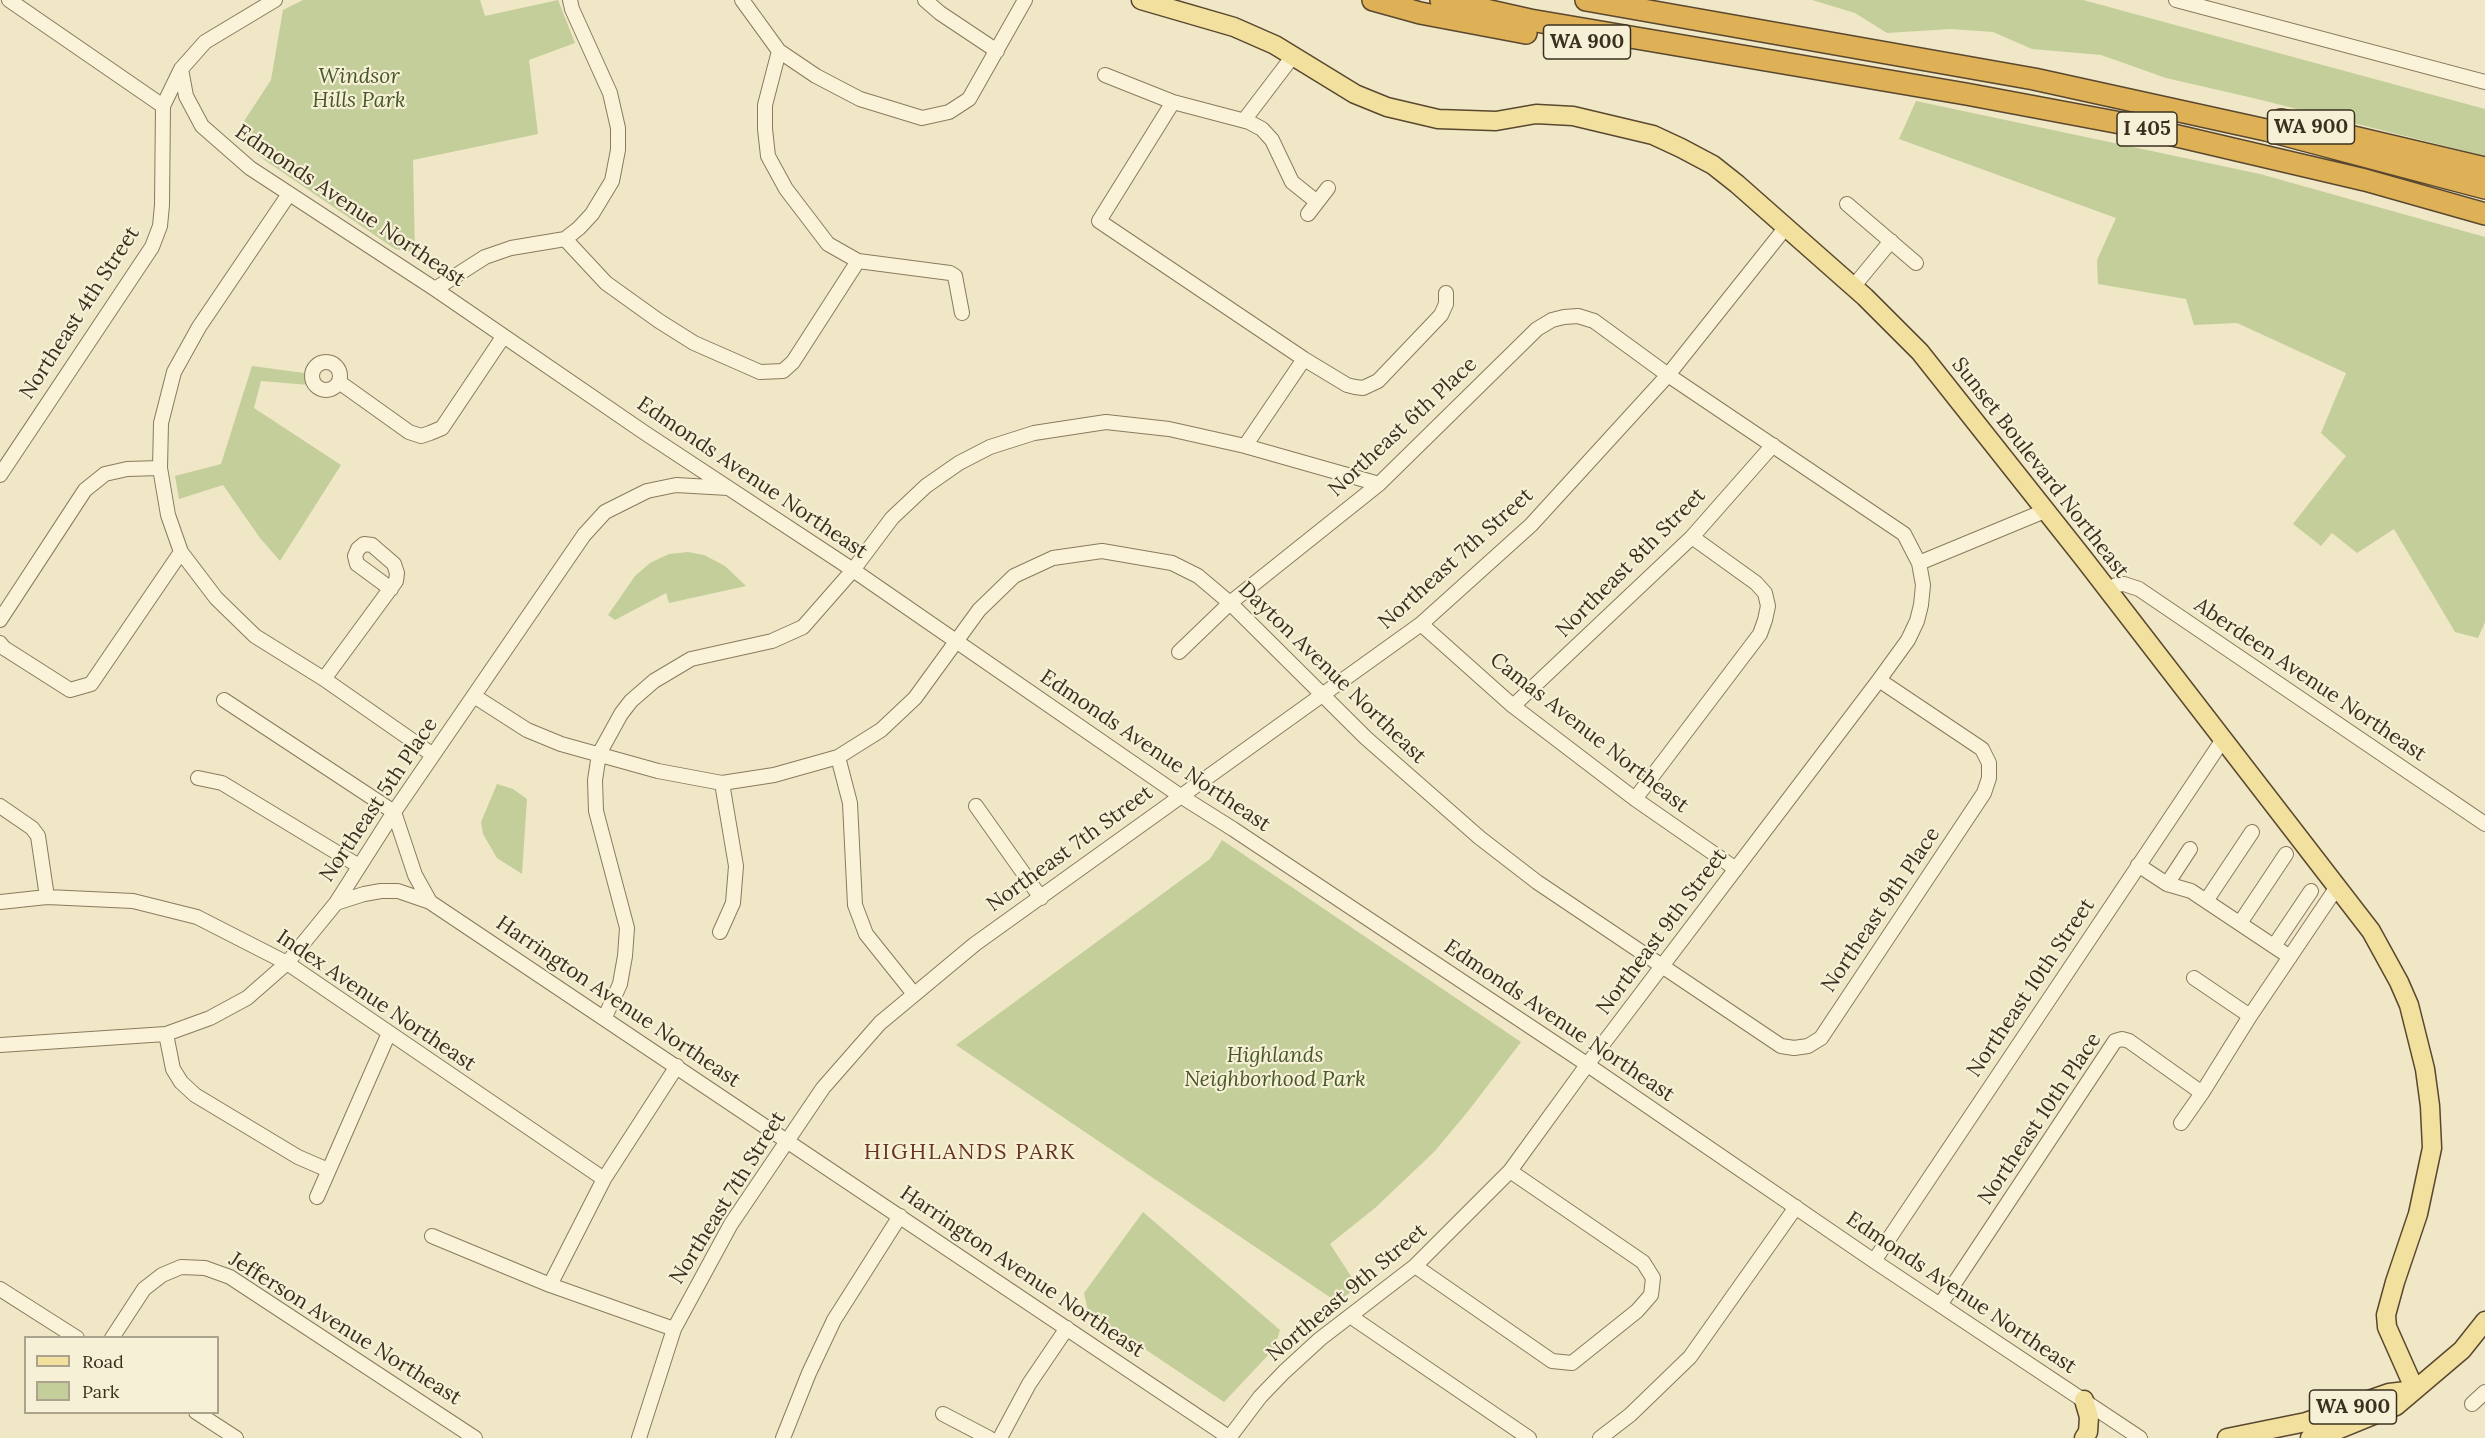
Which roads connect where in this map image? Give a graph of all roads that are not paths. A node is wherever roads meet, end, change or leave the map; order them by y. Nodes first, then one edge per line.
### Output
1 (9, 0) edge
2 (274, 0) edge
3 (570, 0) edge
4 (742, 0) edge
5 (925, 0) edge
6 (1025, 0) edge
7 (1141, 0) edge
8 (1373, 0) edge
9 (1441, 0) edge
10 (1586, 0) edge
11 (2176, 0) edge
12 (779, 51) junction
13 (997, 51) junction
14 (1293, 56) junction
15 (1803, 67) junction
16 (181, 69) junction
17 (1105, 75) dead end
18 (2485, 82) edge
19 (2134, 100) junction
20 (1173, 102) junction
21 (163, 106) junction
22 (1245, 119) junction
23 (2485, 168) edge
24 (1328, 188) dead end
25 (2485, 188) edge
26 (289, 194) junction
27 (1317, 202) junction
28 (1847, 204) dead end
29 (1308, 214) dead end
30 (2485, 214) edge
31 (1786, 227) junction
32 (565, 239) junction
33 (1891, 241) junction
34 (858, 261) junction
35 (1917, 263) dead end
36 (1853, 287) junction
37 (435, 289) junction
38 (1446, 293) dead end
39 (962, 313) dead end
40 (503, 336) junction
41 (1304, 359) junction
42 (1668, 375) junction
43 (339, 382) dead end
44 (1773, 445) junction
45 (1245, 446) junction
46 (160, 468) junction
47 (0, 476) edge
48 (1379, 484) junction
49 (730, 488) junction
50 (2047, 510) junction
51 (1692, 537) junction
52 (181, 552) junction
53 (1919, 563) junction
54 (853, 570) junction
55 (391, 588) dead end
56 (2109, 590) junction
57 (1230, 603) junction
58 (0, 620) edge
59 (1421, 624) junction
60 (957, 642) junction
61 (0, 643) edge
62 (1179, 652) dead end
63 (324, 679) junction
64 (1879, 680) junction
65 (1322, 695) junction
66 (474, 696) junction
67 (224, 700) dead end
68 (1513, 706) junction
69 (2224, 738) junction
70 (599, 754) junction
71 (433, 755) junction
72 (838, 757) junction
73 (198, 778) dead end
74 (722, 783) junction
75 (1179, 795) junction
76 (1635, 799) junction
77 (0, 806) edge
78 (976, 806) dead end
79 (394, 812) junction
80 (2485, 824) edge
81 (2252, 832) dead end
82 (2190, 849) dead end
83 (2286, 854) dead end
84 (2138, 865) junction
85 (359, 866) junction
86 (1736, 869) junction
87 (2167, 884) junction
88 (2337, 887) junction
89 (2311, 891) dead end
90 (47, 897) junction
91 (1041, 898) junction
92 (2206, 901) junction
93 (0, 902) edge
94 (430, 902) junction
95 (336, 903) junction
96 (2240, 923) junction
97 (720, 932) dead end
98 (2274, 946) junction
99 (2290, 957) junction
100 (287, 963) junction
101 (1664, 965) junction
102 (2194, 978) dead end
103 (914, 994) junction
104 (2250, 1016) junction
105 (605, 1017) junction
106 (166, 1034) junction
107 (389, 1034) junction
108 (0, 1045) edge
109 (1587, 1065) junction
110 (677, 1066) junction
111 (2202, 1093) junction
112 (2181, 1123) dead end
113 (787, 1140) junction
114 (328, 1170) junction
115 (1510, 1171) junction
116 (604, 1179) junction
117 (317, 1197) dead end
118 (1796, 1207) junction
119 (900, 1216) junction
120 (432, 1236) dead end
121 (1874, 1261) junction
122 (1415, 1266) junction
123 (550, 1285) junction
124 (0, 1289) edge
125 (1940, 1305) junction
126 (1350, 1316) junction
127 (2485, 1321) edge
128 (1067, 1328) junction
129 (674, 1329) junction
130 (74, 1336) edge
131 (113, 1336) edge
132 (2415, 1390) junction
133 (2485, 1392) edge
134 (2084, 1400) junction
135 (2472, 1404) dead end
136 (198, 1414) edge
137 (943, 1414) dead end
138 (236, 1438) edge
139 (475, 1438) edge
140 (639, 1438) edge
141 (783, 1438) edge
142 (989, 1438) edge
143 (1000, 1438) edge
144 (1230, 1438) edge
145 (1529, 1438) edge
146 (1600, 1438) edge
147 (2084, 1438) edge
148 (2140, 1438) edge
149 (2227, 1438) edge
150 (2310, 1438) edge

1 - 21 street
2 - 16 street, Northeast 4th Street
3 - 32 street
4 - 12 street
5 - 13 street
6 - 13 street
7 - 14 main road, Sunset Boulevard Northeast
8 - 15 highway, WA 900
9 - 15 highway, I 405
10 - 19 highway, I 405
11 - 18 street
12 - 13 street
12 - 34 street
14 - 22 street
14 - 31 main road, Sunset Boulevard Northeast
15 - 30 highway, I 405
16 - 21 street, Northeast 4th Street
16 - 26 street, Edmonds Avenue Northeast
17 - 20 street
19 - 23 highway, WA 900
19 - 25 highway, I 405
20 - 22 street
20 - 41 street
21 - 47 street, Northeast 4th Street
22 - 27 street
24 - 27 street
26 - 37 street, Edmonds Avenue Northeast
26 - 46 street
27 - 29 street
28 - 33 street
31 - 36 main road, Sunset Boulevard Northeast
31 - 42 street, Northeast 7th Street
32 - 34 street
32 - 37 street
33 - 35 street
33 - 36 street
34 - 39 street
36 - 50 main road, Sunset Boulevard Northeast
37 - 40 street, Edmonds Avenue Northeast
38 - 41 street
40 - 43 street
40 - 49 street, Edmonds Avenue Northeast
41 - 45 street
42 - 44 street
42 - 48 street, Northeast 6th Place
42 - 59 street, Northeast 7th Street
44 - 51 street, Northeast 8th Street
44 - 53 street
45 - 48 street
45 - 54 street
46 - 52 street
46 - 58 street
48 - 57 street, Northeast 6th Place
49 - 54 street, Edmonds Avenue Northeast
49 - 66 street, Northeast 5th Place
50 - 53 street
50 - 56 main road, Sunset Boulevard Northeast
51 - 68 street, Northeast 8th Street
51 - 76 street
52 - 61 street
52 - 63 street
53 - 64 street, Northeast 9th Street
54 - 60 street, Edmonds Avenue Northeast
54 - 70 street
55 - 63 street
56 - 69 main road, Sunset Boulevard Northeast
56 - 80 street, Aberdeen Avenue Northeast
57 - 60 street, Dayton Avenue Northeast
57 - 62 street, Northeast 6th Place
57 - 65 street, Dayton Avenue Northeast
59 - 65 street, Northeast 7th Street
59 - 68 street, Camas Avenue Northeast
60 - 72 street, Dayton Avenue Northeast
60 - 75 street, Edmonds Avenue Northeast
63 - 71 street
64 - 86 street, Northeast 9th Street
64 - 101 street, Northeast 9th Place
65 - 75 street, Northeast 7th Street
65 - 101 street, Dayton Avenue Northeast
66 - 70 street, Dayton Avenue Northeast
66 - 71 street, Northeast 5th Place
67 - 79 street
68 - 76 street, Camas Avenue Northeast
69 - 84 street, Northeast 10th Street
69 - 88 main road, Sunset Boulevard Northeast
70 - 74 street, Dayton Avenue Northeast
70 - 105 street
71 - 79 street, Northeast 5th Place
72 - 74 street, Dayton Avenue Northeast
72 - 103 street
73 - 85 street
74 - 97 street
75 - 91 street, Northeast 7th Street
75 - 109 street, Edmonds Avenue Northeast
76 - 86 street, Camas Avenue Northeast
77 - 90 street
78 - 91 street
79 - 85 street, Northeast 5th Place
79 - 94 street, Harrington Avenue Northeast
81 - 92 street
82 - 87 street
83 - 96 street
84 - 87 street
84 - 121 street, Northeast 10th Street
85 - 95 street, Northeast 5th Place
86 - 101 street, Northeast 9th Street
87 - 92 street
88 - 99 street
88 - 132 main road, Sunset Boulevard Northeast
89 - 98 street
90 - 93 street, Index Avenue Northeast
90 - 100 street, Index Avenue Northeast
91 - 103 street, Northeast 7th Street
92 - 96 street
94 - 95 street, Harrington Avenue Northeast
94 - 105 street, Harrington Avenue Northeast
95 - 100 street, Northeast 5th Place
96 - 98 street
98 - 99 street
99 - 104 street
100 - 106 street, Northeast 5th Place
100 - 107 street, Index Avenue Northeast
101 - 109 street, Northeast 9th Street
102 - 104 street
103 - 113 street, Northeast 7th Street
104 - 111 street
105 - 110 street, Harrington Avenue Northeast
106 - 108 street, Northeast 5th Place
106 - 114 street
107 - 114 street
107 - 116 street, Index Avenue Northeast
109 - 115 street, Northeast 9th Street
109 - 118 street, Edmonds Avenue Northeast
110 - 113 street, Harrington Avenue Northeast
110 - 116 street
111 - 112 street
111 - 125 street, Northeast 10th Place
113 - 119 street, Harrington Avenue Northeast
113 - 129 street, Northeast 7th Street
114 - 117 street
115 - 122 street, Northeast 9th Street
115 - 122 street
116 - 123 street
118 - 121 street, Edmonds Avenue Northeast
118 - 146 street
119 - 128 street, Harrington Avenue Northeast
119 - 141 street
120 - 123 street
121 - 125 street, Edmonds Avenue Northeast
122 - 126 street, Northeast 9th Street
123 - 129 street
124 - 130 street
125 - 134 street, Edmonds Avenue Northeast
126 - 144 street, Northeast 9th Street
126 - 145 street
127 - 132 main road, WA 900
128 - 143 street
128 - 144 street, Harrington Avenue Northeast
129 - 140 street, Northeast 7th Street
131 - 139 street, Jefferson Avenue Northeast
132 - 149 main road, WA 900
132 - 150 main road, WA 900
133 - 135 street
134 - 147 main road
134 - 148 street, Edmonds Avenue Northeast
136 - 138 street
137 - 142 street

